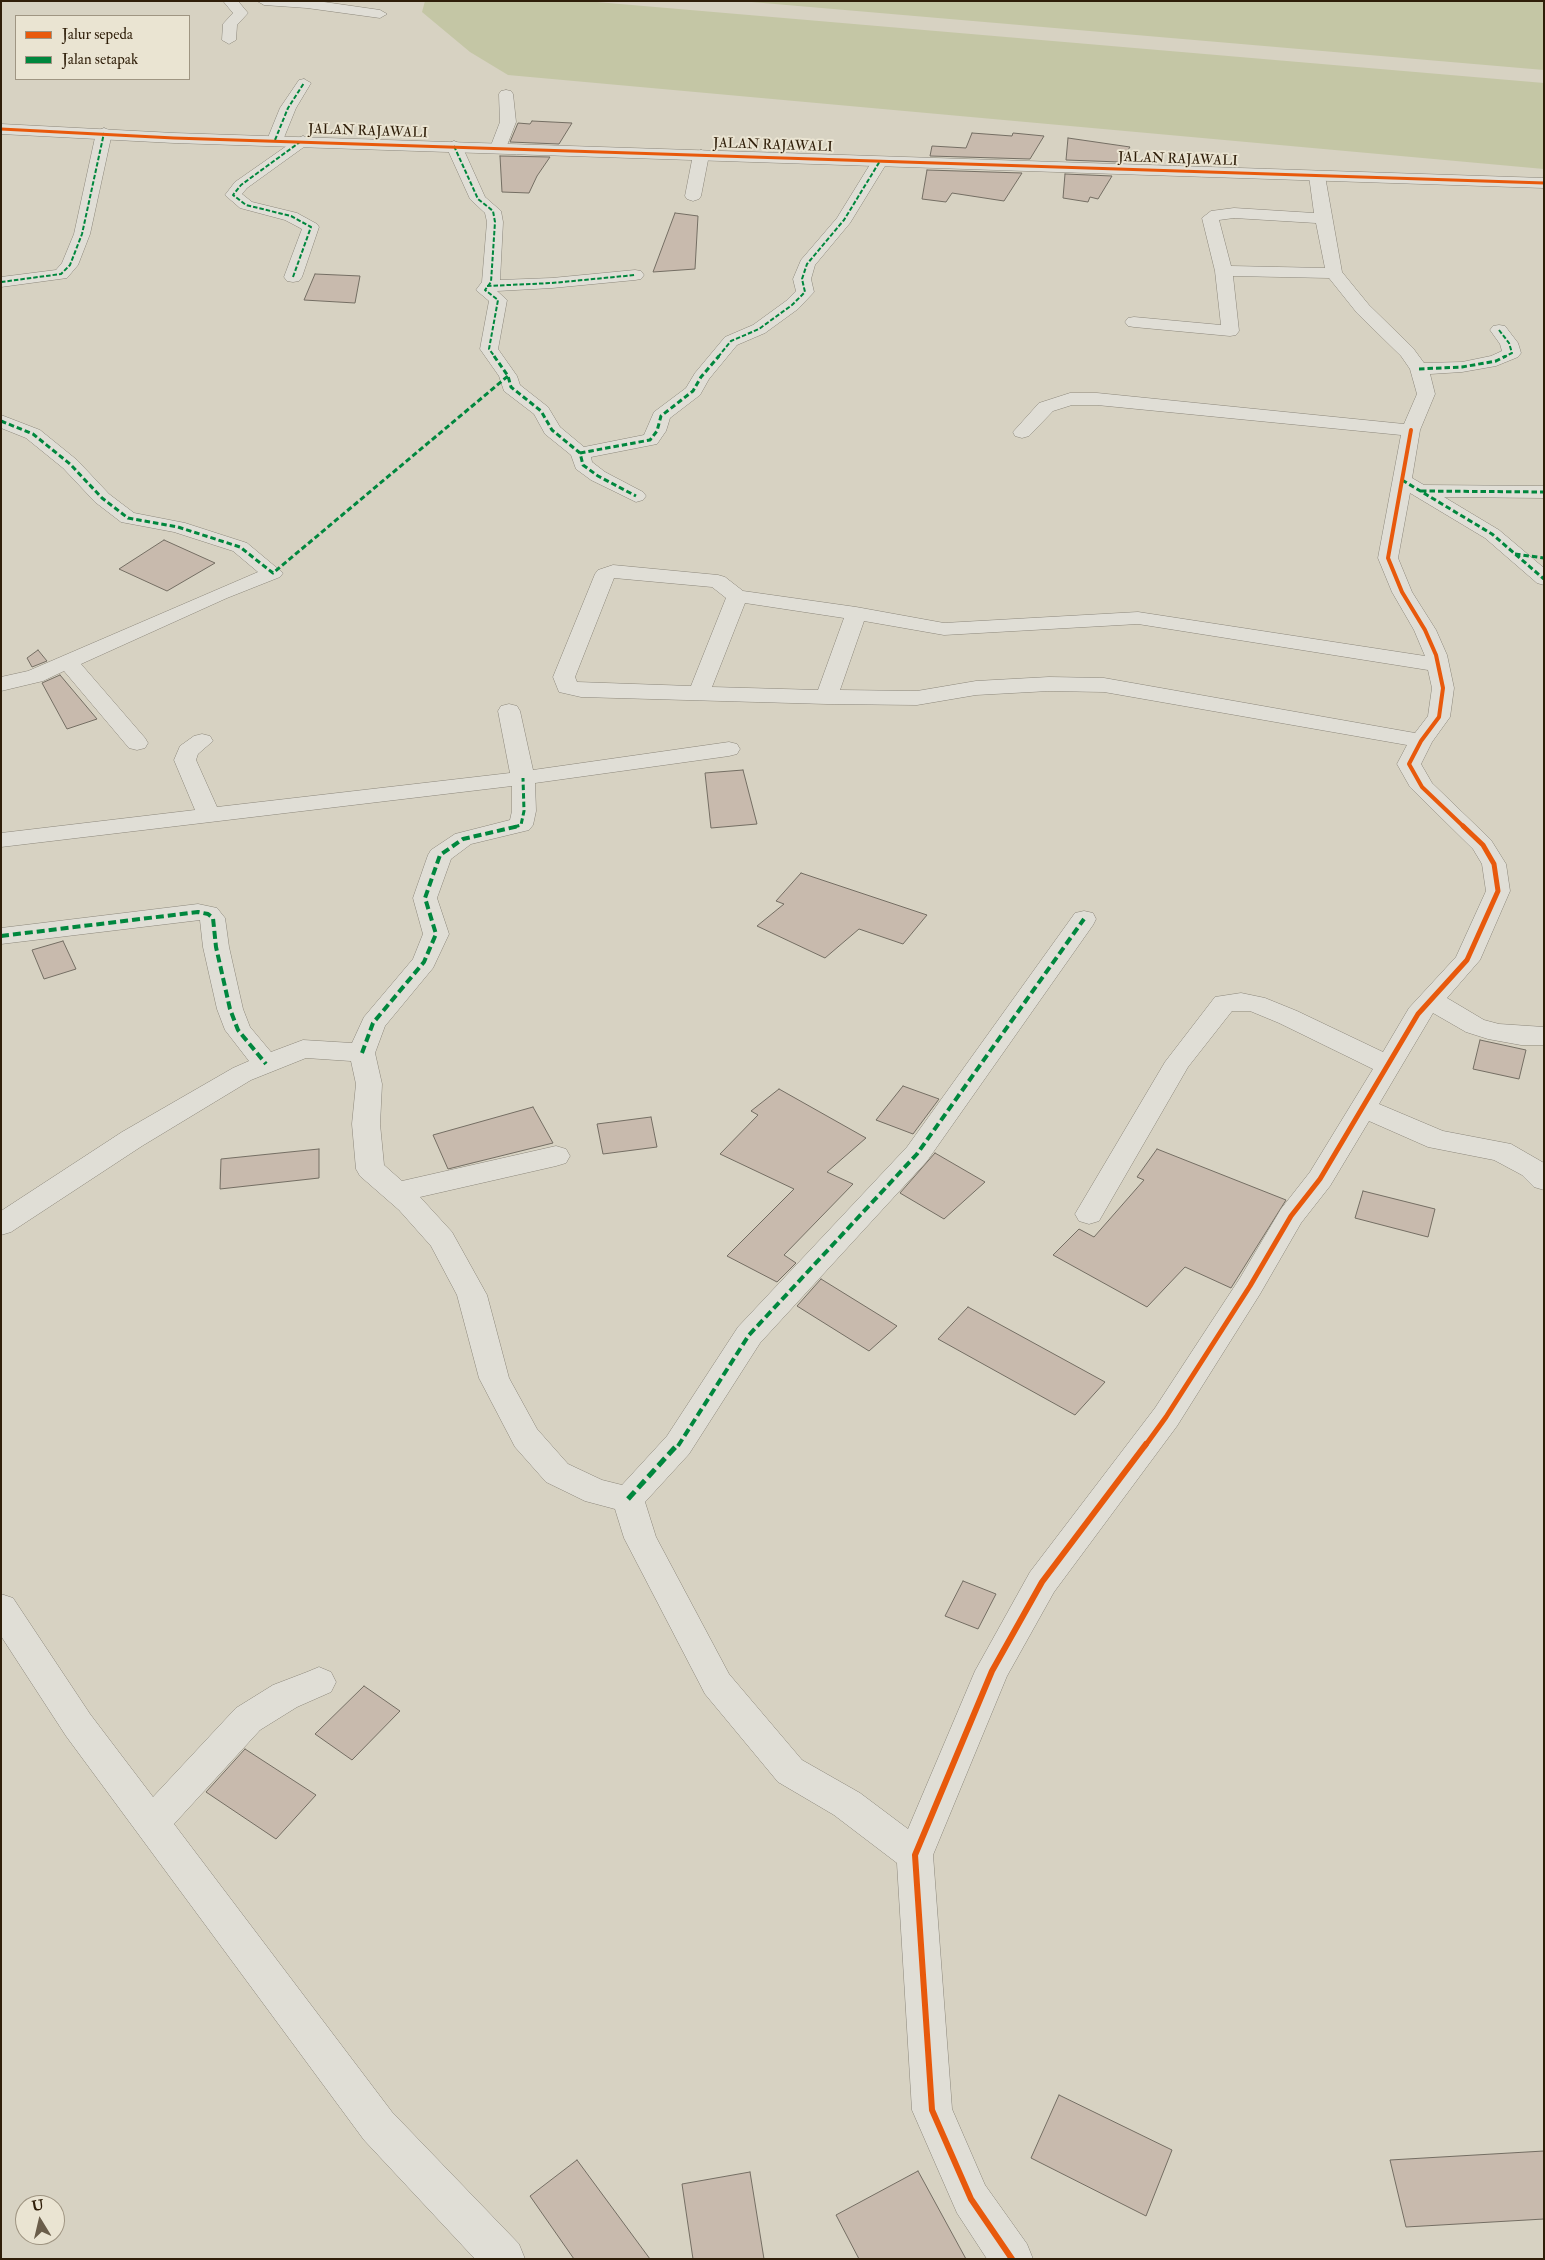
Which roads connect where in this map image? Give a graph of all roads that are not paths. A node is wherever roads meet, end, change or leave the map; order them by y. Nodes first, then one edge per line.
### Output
1 (230, 1) edge
2 (264, 1) edge
3 (380, 14) dead end
4 (229, 40) dead end
5 (304, 84) dead end
6 (506, 94) dead end
7 (1, 129) edge
8 (104, 134) junction
9 (275, 140) junction
10 (302, 141) junction
11 (454, 146) junction
12 (498, 148) junction
13 (701, 155) junction
14 (880, 161) junction
15 (1318, 176) junction
16 (1544, 183) edge
17 (692, 196) dead end
18 (1322, 218) junction
19 (1224, 271) junction
20 (1334, 273) junction
21 (635, 275) dead end
22 (293, 276) dead end
23 (1, 282) edge
24 (487, 286) junction
25 (1134, 322) dead end
26 (1499, 330) dead end
27 (1419, 370) junction
28 (1, 420) edge
29 (1411, 430) junction
30 (1022, 432) dead end
31 (580, 453) junction
32 (1412, 486) junction
33 (1544, 492) edge
34 (636, 496) dead end
35 (1515, 554) junction
36 (1544, 558) edge
37 (1544, 579) edge
38 (736, 596) junction
39 (856, 613) junction
40 (68, 662) junction
41 (1438, 665) junction
42 (1, 684) edge
43 (699, 693) junction
44 (827, 696) junction
45 (509, 711) dead end
46 (202, 741) dead end
47 (1421, 741) junction
48 (137, 742) dead end
49 (730, 749) dead end
50 (523, 778) junction
51 (209, 815) junction
52 (1, 840) edge
53 (1084, 919) dead end
54 (1, 936) edge
55 (1430, 1000) junction
56 (1544, 1036) edge
57 (362, 1053) junction
58 (266, 1064) junction
59 (1388, 1065) junction
60 (1364, 1108) junction
61 (556, 1156) dead end
62 (1544, 1180) edge
63 (396, 1193) junction
64 (1088, 1214) dead end
65 (1, 1225) edge
66 (628, 1498) junction
67 (1, 1608) edge
68 (319, 1682) dead end
69 (151, 1824) junction
70 (915, 1855) junction
71 (504, 2259) edge
72 (1012, 2259) edge

1 - 4 street
2 - 3 street
5 - 9 street
6 - 12 street
7 - 8 street, JALAN RAJAWALI
8 - 9 street, JALAN RAJAWALI
8 - 23 street
9 - 10 street, JALAN RAJAWALI
10 - 11 street, JALAN RAJAWALI
10 - 22 street
11 - 12 street, JALAN RAJAWALI
11 - 24 street
12 - 13 street, JALAN RAJAWALI
13 - 14 street, JALAN RAJAWALI
13 - 17 street
14 - 15 street, JALAN RAJAWALI
14 - 31 street
15 - 16 street, JALAN RAJAWALI
15 - 18 street
18 - 19 street
18 - 20 street
19 - 20 street
19 - 25 street
20 - 27 street
21 - 24 street
24 - 31 street
26 - 27 street
27 - 29 street
28 - 40 street
29 - 30 street
29 - 32 street
31 - 34 street
32 - 33 street
32 - 35 street
32 - 41 street
35 - 36 street
35 - 37 street
38 - 39 street
38 - 43 street
38 - 43 street
39 - 41 street
39 - 44 street
40 - 42 street
40 - 48 street
41 - 47 street
43 - 44 street
44 - 47 street
45 - 50 street
46 - 51 street
47 - 55 street
49 - 50 street
50 - 51 street
50 - 57 street
51 - 52 street
53 - 66 street
54 - 58 street
55 - 56 street
55 - 59 street
57 - 58 street
57 - 63 street
58 - 65 street
59 - 60 street
59 - 64 street
60 - 62 street
60 - 70 street
61 - 63 street
63 - 66 street
66 - 70 street
67 - 69 street
68 - 69 street
69 - 71 street
70 - 72 street

